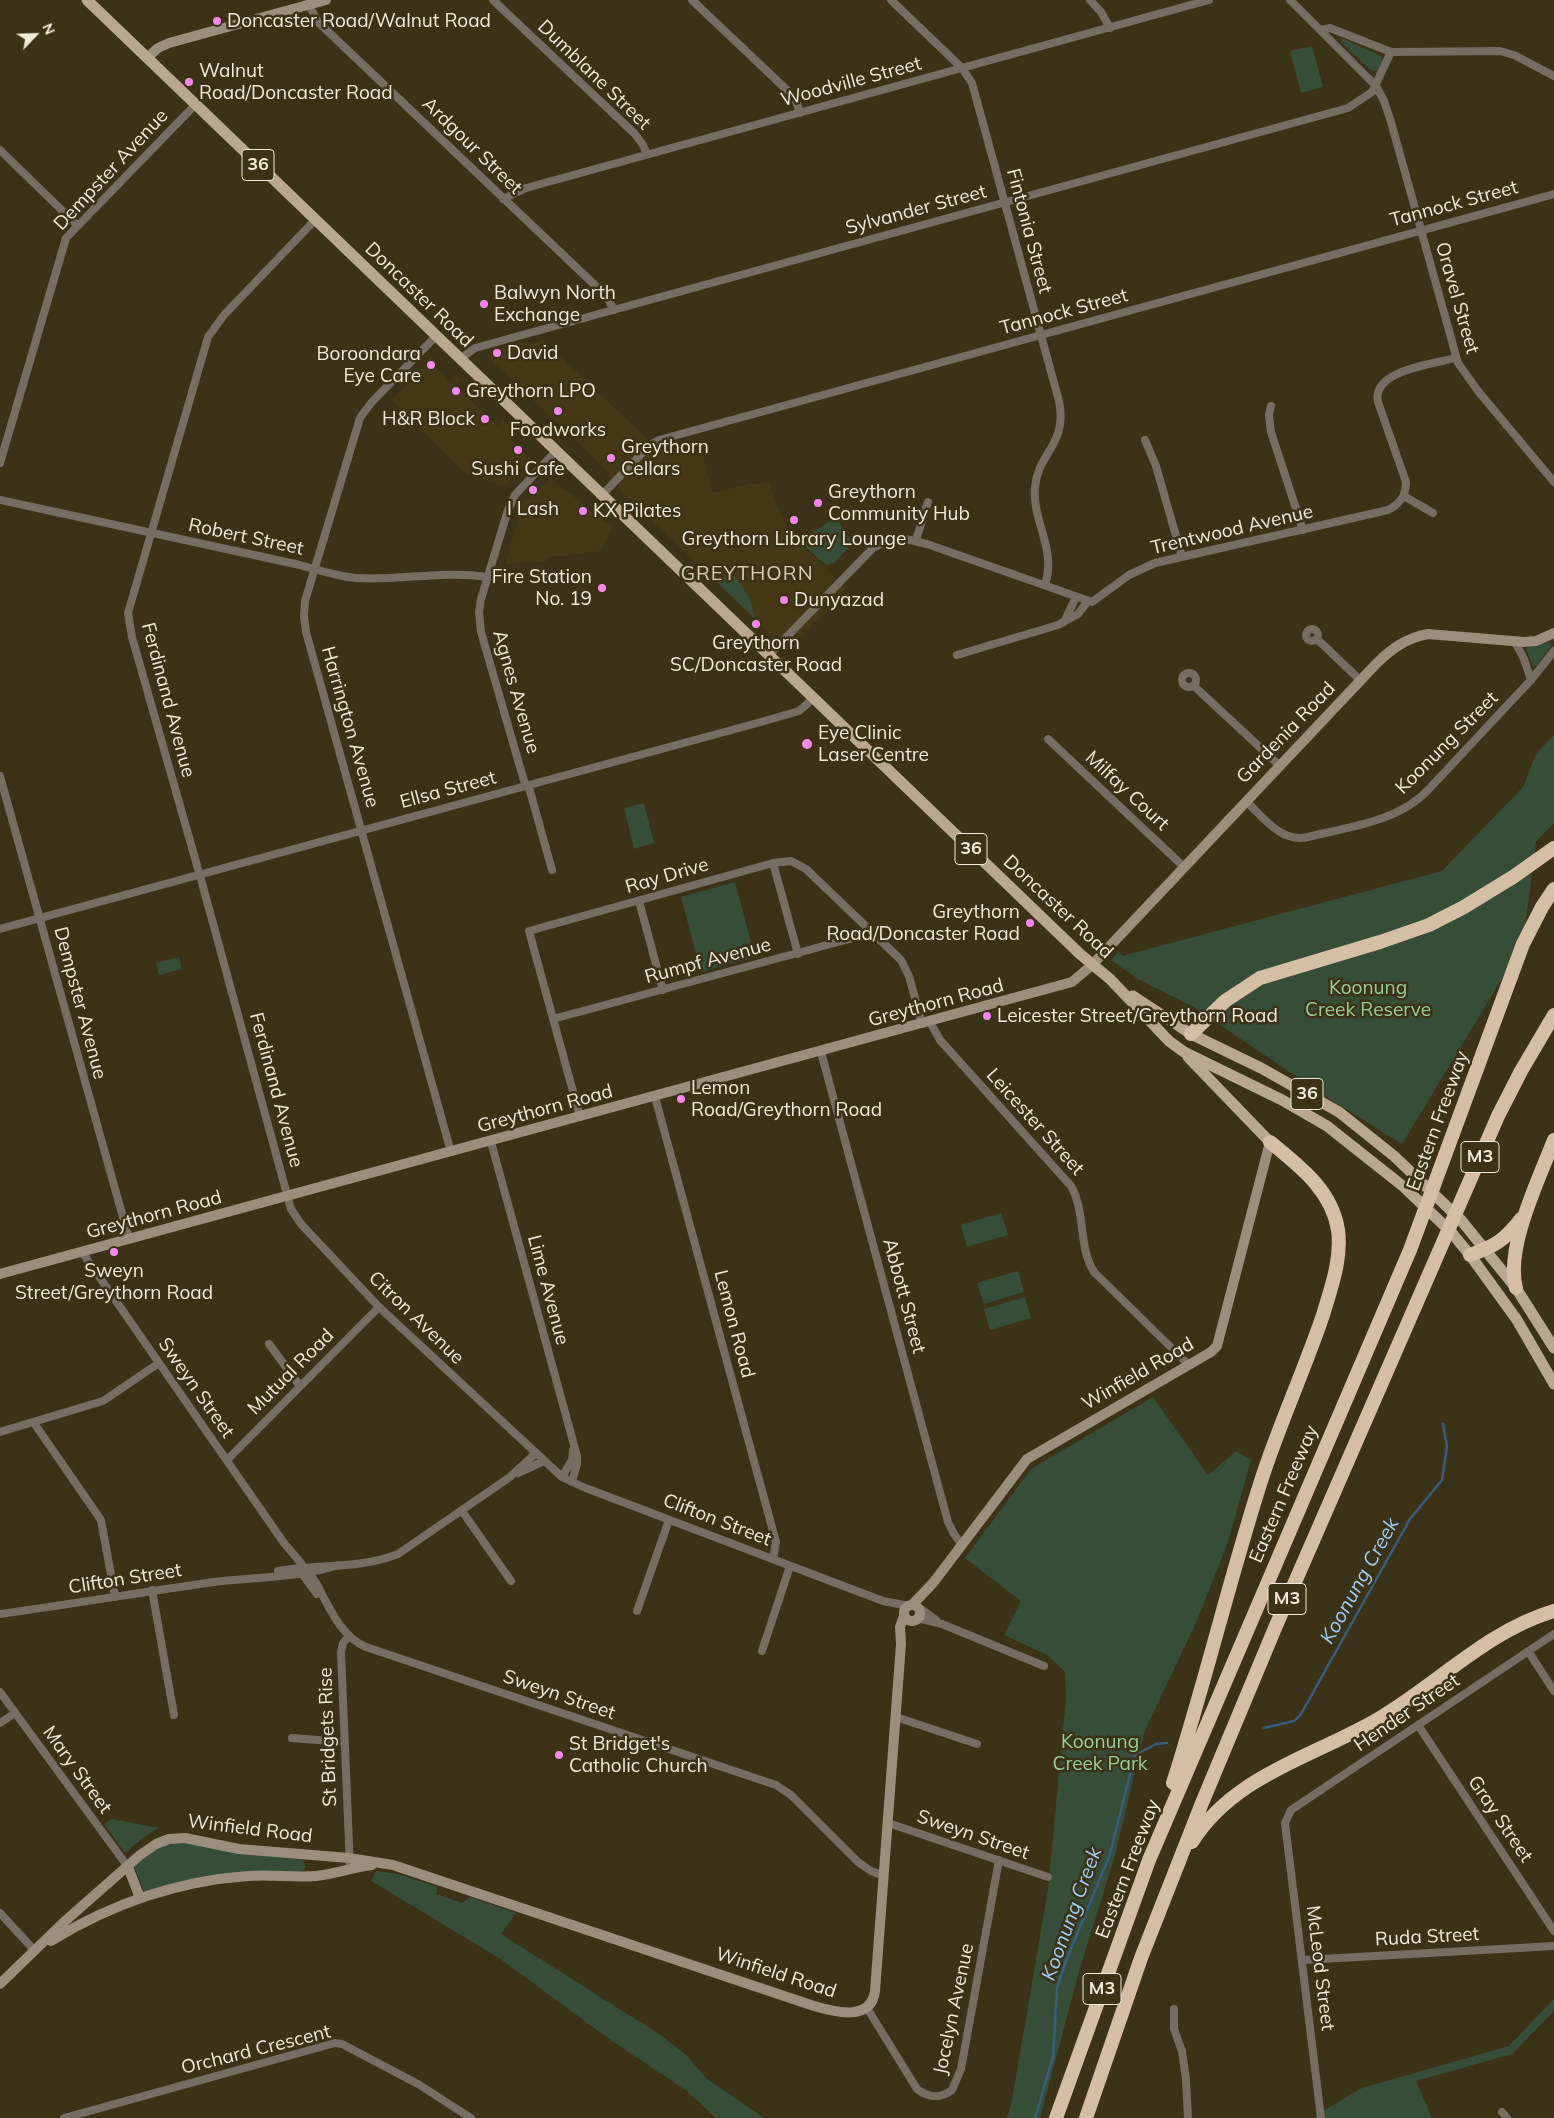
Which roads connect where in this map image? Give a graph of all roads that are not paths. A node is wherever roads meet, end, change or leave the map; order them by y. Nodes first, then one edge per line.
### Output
1 (87, 0) edge
2 (326, 0) edge
3 (493, 0) edge
4 (692, 0) edge
5 (891, 0) edge
6 (1090, 0) edge
7 (1209, 0) edge
8 (1290, 0) edge
9 (309, 5) junction
10 (1110, 28) junction
11 (1321, 30) junction
12 (1391, 52) junction
13 (147, 58) junction
14 (962, 68) junction
15 (1554, 76) edge
16 (1376, 86) junction
17 (195, 105) junction
18 (800, 113) junction
19 (0, 150) edge
20 (647, 154) junction
21 (1554, 194) edge
22 (503, 199) junction
23 (1005, 203) junction
24 (315, 220) junction
25 (77, 225) junction
26 (1420, 230) junction
27 (614, 310) junction
28 (1041, 335) junction
29 (436, 336) junction
30 (1456, 358) junction
31 (460, 359) junction
32 (1271, 406) dead end
33 (1145, 440) dead end
34 (556, 451) junction
35 (0, 463) edge
36 (1553, 479) edge
37 (602, 495) junction
38 (1404, 496) junction
39 (0, 500) edge
40 (928, 502) dead end
41 (1433, 513) dead end
42 (1303, 530) junction
43 (151, 533) junction
44 (916, 540) junction
45 (1182, 557) junction
46 (314, 569) junction
47 (486, 577) junction
48 (1044, 585) junction
49 (1076, 597) junction
50 (1088, 601) junction
51 (1064, 622) junction
52 (1554, 633) edge
53 (1317, 640) dead end
54 (1515, 642) junction
55 (1554, 651) edge
56 (769, 655) junction
57 (957, 656) dead end
58 (1360, 680) junction
59 (1532, 680) junction
60 (1194, 686) dead end
61 (814, 698) junction
62 (1048, 738) dead end
63 (1280, 766) junction
64 (0, 776) edge
65 (526, 786) junction
66 (1246, 801) junction
67 (363, 831) junction
68 (1550, 851) edge
69 (773, 863) junction
70 (1184, 867) junction
71 (552, 870) dead end
72 (200, 875) junction
73 (1554, 889) edge
74 (639, 901) junction
75 (40, 918) junction
76 (868, 927) junction
77 (0, 929) edge
78 (798, 954) junction
79 (1092, 965) junction
80 (1118, 987) junction
81 (662, 990) junction
82 (1554, 1015) edge
83 (553, 1019) junction
84 (926, 1023) junction
85 (1191, 1034) junction
86 (821, 1052) junction
87 (1184, 1052) junction
88 (655, 1097) junction
89 (580, 1117) junction
90 (1554, 1140) edge
91 (491, 1142) junction
92 (1270, 1142) junction
93 (451, 1152) junction
94 (288, 1197) junction
95 (1525, 1214) junction
96 (129, 1239) junction
97 (1485, 1250) junction
98 (82, 1252) junction
99 (1470, 1255) junction
100 (0, 1274) edge
101 (1516, 1288) junction
102 (379, 1307) junction
103 (269, 1344) dead end
104 (1554, 1348) edge
105 (159, 1363) junction
106 (1189, 1365) junction
107 (1554, 1384) edge
108 (300, 1386) junction
109 (34, 1423) junction
110 (0, 1432) edge
111 (573, 1448) junction
112 (536, 1453) junction
113 (227, 1460) junction
114 (544, 1461) junction
115 (510, 1477) junction
116 (562, 1477) junction
117 (572, 1482) junction
118 (462, 1510) junction
119 (669, 1520) junction
120 (962, 1545) junction
121 (773, 1559) junction
122 (790, 1566) junction
123 (303, 1570) junction
124 (511, 1581) dead end
125 (152, 1590) junction
126 (116, 1597) junction
127 (637, 1611) dead end
128 (1554, 1611) edge
129 (912, 1612) junction
130 (0, 1614) edge
131 (1554, 1634) edge
132 (349, 1636) junction
133 (762, 1650) dead end
134 (1528, 1652) junction
135 (1044, 1666) dead end
136 (1554, 1691) edge
137 (0, 1692) edge
138 (15, 1713) junction
139 (174, 1715) dead end
140 (896, 1717) junction
141 (0, 1724) edge
142 (1418, 1725) junction
143 (292, 1738) dead end
144 (344, 1742) junction
145 (977, 1744) dead end
146 (1285, 1823) joint
147 (888, 1824) junction
148 (999, 1860) junction
149 (1149, 1860) junction
150 (349, 1863) junction
151 (1177, 1866) junction
152 (128, 1867) junction
153 (884, 1876) junction
154 (1048, 1878) dead end
155 (140, 1898) junction
156 (0, 1913) edge
157 (1554, 1931) edge
158 (1554, 1946) edge
159 (36, 1951) junction
160 (1303, 1960) junction
161 (0, 1984) edge
162 (867, 2008) junction
163 (1174, 2009) dead end
164 (64, 2118) edge
165 (470, 2118) edge
166 (1056, 2118) edge
167 (1086, 2118) edge
168 (1188, 2118) edge
169 (1321, 2118) edge

1 - 13 main road, Doncaster Road / 36
2 - 9 street
3 - 20 street, Dumblane Street
4 - 18 street
5 - 14 street, Fintonia Street
6 - 10 street
7 - 10 street, Woodville Street
8 - 11 street, Oravel Street
9 - 13 street
9 - 22 street, Ardgour Street
10 - 14 street, Woodville Street
11 - 12 street
11 - 16 street, Oravel Street
12 - 15 street
12 - 16 street
13 - 17 main road, Doncaster Road / 36
14 - 18 street, Woodville Street
14 - 23 street, Fintonia Street
16 - 23 street, Sylvander Street
16 - 26 street, Oravel Street
17 - 24 main road, Doncaster Road / 36
17 - 25 street, Dempster Avenue
18 - 20 street, Woodville Street
19 - 25 street
20 - 22 street, Woodville Street
21 - 26 street, Tannock Street
22 - 27 street, Ardgour Street
23 - 27 street, Sylvander Street
23 - 28 street, Fintonia Street
24 - 29 main road, Doncaster Road / 36
24 - 43 street, Ferdinand Avenue
25 - 35 street, Dempster Avenue
26 - 28 street, Tannock Street
26 - 30 street, Oravel Street
27 - 31 street, Sylvander Street
28 - 37 street, Tannock Street
28 - 48 street, Fintonia Street
29 - 31 main road, Doncaster Road / 36
29 - 46 street, Harrington Avenue
30 - 36 street, Oravel Street
30 - 38 street
31 - 34 main road, Doncaster Road / 36
32 - 42 street
33 - 45 street
34 - 37 main road, Doncaster Road / 36
34 - 47 street, Agnes Avenue
37 - 56 main road, Doncaster Road / 36
38 - 41 street
38 - 42 street, Trentwood Avenue
39 - 43 street, Robert Street
40 - 44 street
42 - 45 street, Trentwood Avenue
43 - 46 street, Robert Street
43 - 72 street, Ferdinand Avenue
44 - 48 street
44 - 56 street
45 - 50 street, Trentwood Avenue
46 - 47 street, Robert Street
46 - 67 street, Harrington Avenue
47 - 65 street, Agnes Avenue
48 - 49 street
49 - 50 street
49 - 51 street
50 - 51 street, Trentwood Avenue
51 - 57 street, Trentwood Avenue
52 - 54 street, Gardenia Road
53 - 58 street
54 - 58 street, Gardenia Road
54 - 59 street
55 - 59 street, Koonung Street
56 - 61 main road, Doncaster Road / 36
58 - 63 street, Gardenia Road
59 - 66 street, Koonung Street
60 - 63 street
61 - 65 street, Ellsa Street
61 - 79 main road, Doncaster Road / 36
62 - 70 street, Milfay Court
63 - 66 street, Gardenia Road
64 - 75 street, Dempster Avenue
65 - 67 street, Ellsa Street
65 - 71 street, Agnes Avenue
66 - 70 street, Gardenia Road
67 - 72 street, Ellsa Street
67 - 93 street, Harrington Avenue
68 - 85 highway
69 - 74 street, Ray Drive
69 - 76 street, Ray Drive
69 - 78 street
70 - 79 street, Gardenia Road
72 - 75 street, Ellsa Street
72 - 94 street, Ferdinand Avenue
73 - 149 highway, Eastern Freeway / M3
74 - 81 street
74 - 83 street, Ray Drive
75 - 77 street, Ellsa Street
75 - 96 street, Dempster Avenue
76 - 78 street, Rumpf Avenue
76 - 84 street, Ray Drive
78 - 81 street, Rumpf Avenue
79 - 80 main road, Doncaster Road / 36
79 - 84 street, Greythorn Road
80 - 85 main road, Doncaster Road / 36
80 - 87 main road, Doncaster Road / 36
81 - 83 street, Rumpf Avenue
82 - 151 highway, M3
83 - 89 street, Ray Drive
84 - 86 street, Greythorn Road
84 - 106 street, Leicester Street
85 - 87 main road
85 - 97 main road, Doncaster Road / 36
86 - 88 street, Greythorn Road
86 - 120 street, Abbott Street
87 - 92 main road, Doncaster Road / 36
87 - 99 main road, Doncaster Road / 36
88 - 89 street, Greythorn Road
88 - 121 street, Lemon Road
89 - 91 street, Greythorn Road
90 - 95 highway
91 - 93 street, Greythorn Road
91 - 111 street, Lime Avenue
92 - 106 street, Winfield Road
92 - 149 highway, 36
93 - 94 street, Greythorn Road
94 - 96 street, Greythorn Road
94 - 102 street, Citron Avenue
95 - 97 highway
95 - 101 highway
96 - 98 street, Greythorn Road
97 - 99 highway
97 - 101 main road, Doncaster Road / 36
98 - 100 street, Greythorn Road
98 - 105 street, Sweyn Street
99 - 107 main road, Doncaster Road / 36
101 - 104 main road, Doncaster Road / 36
102 - 108 street, Mutual Road
102 - 112 street, Citron Avenue
103 - 108 street
105 - 109 street
105 - 113 street, Sweyn Street
106 - 120 street, Winfield Road
108 - 113 street, Mutual Road
109 - 110 street
109 - 126 street
111 - 116 street
111 - 117 street, Lime Avenue
112 - 114 street, Clifton Street
112 - 115 street, Clifton Street
113 - 123 street, Sweyn Street
114 - 115 street, Clifton Street
114 - 116 street, Clifton Street
115 - 118 street, Clifton Street
116 - 117 street, Clifton Street
117 - 119 street, Clifton Street
118 - 123 street, Clifton Street
118 - 124 street
119 - 121 street, Clifton Street
119 - 127 street
120 - 129 street, Winfield Road
121 - 122 street, Clifton Street
122 - 129 street, Clifton Street
122 - 133 street
123 - 125 street, Clifton Street
123 - 132 street, Sweyn Street
125 - 126 street, Clifton Street
125 - 139 street
126 - 130 street, Clifton Street
128 - 151 highway
129 - 135 street, Clifton Street
129 - 140 street, Winfield Road
131 - 134 street, Hender Street
132 - 144 street, St Bridgets Rise
132 - 153 street, Sweyn Street
134 - 136 street
134 - 142 street, Hender Street
137 - 138 street, Mary Street
138 - 141 street
138 - 152 street, Mary Street
140 - 145 street
140 - 147 street, Winfield Road
142 - 146 street, Hender Street
142 - 157 street, Gray Street
143 - 144 street
144 - 150 street, St Bridgets Rise
146 - 160 street, McLeod Street
147 - 148 street, Sweyn Street
147 - 153 street, Winfield Road
148 - 154 street, Sweyn Street
148 - 162 street, Jocelyn Avenue
149 - 166 highway, Eastern Freeway / M3
150 - 152 street, Winfield Road
150 - 155 street, Winfield Road
150 - 162 street, Winfield Road
151 - 167 highway, M3
152 - 155 street
152 - 159 street, Winfield Road
153 - 162 street, Winfield Road
155 - 159 street, Winfield Road
156 - 159 street
158 - 160 street, Ruda Street
159 - 161 street, Winfield Road
160 - 169 street, McLeod Street
163 - 168 street
164 - 165 street, Orchard Crescent

